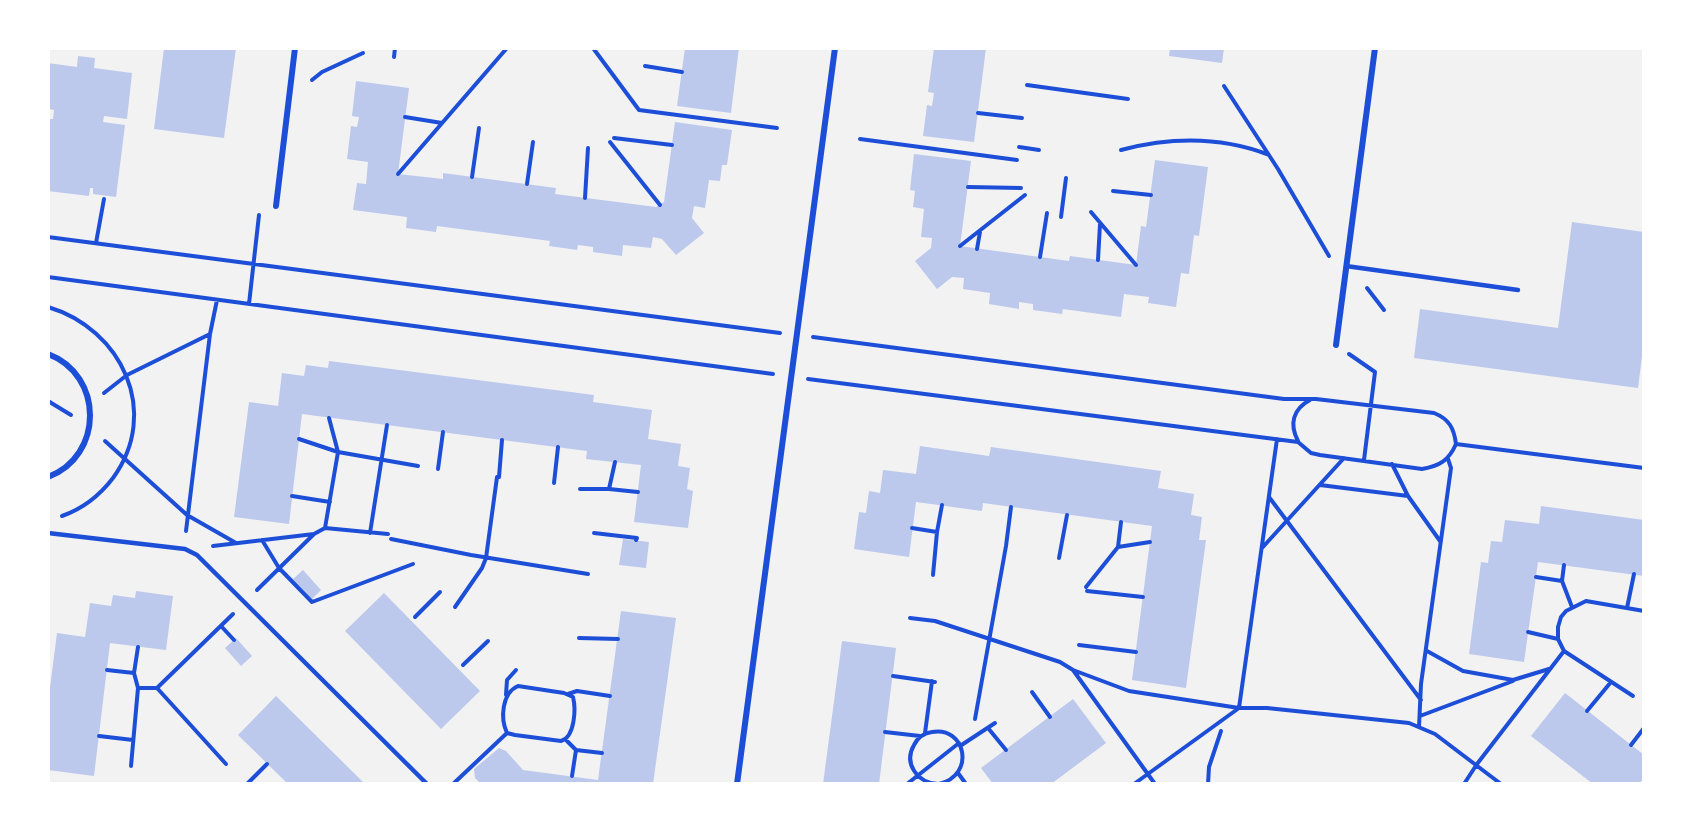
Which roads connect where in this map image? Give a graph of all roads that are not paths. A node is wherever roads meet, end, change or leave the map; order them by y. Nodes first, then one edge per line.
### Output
1 (295, 48) edge
2 (835, 48) edge
3 (1376, 48) edge
4 (276, 206) dead end
5 (1346, 267) junction
6 (1518, 290) dead end
7 (1336, 345) road end
8 (48, 354) edge
9 (48, 477) edge
10 (48, 533) edge
11 (427, 784) edge
12 (737, 784) edge

1 - 4 street
2 - 12 street
3 - 5 street
5 - 6 lane
5 - 7 street
8 - 9 street
10 - 11 lane

